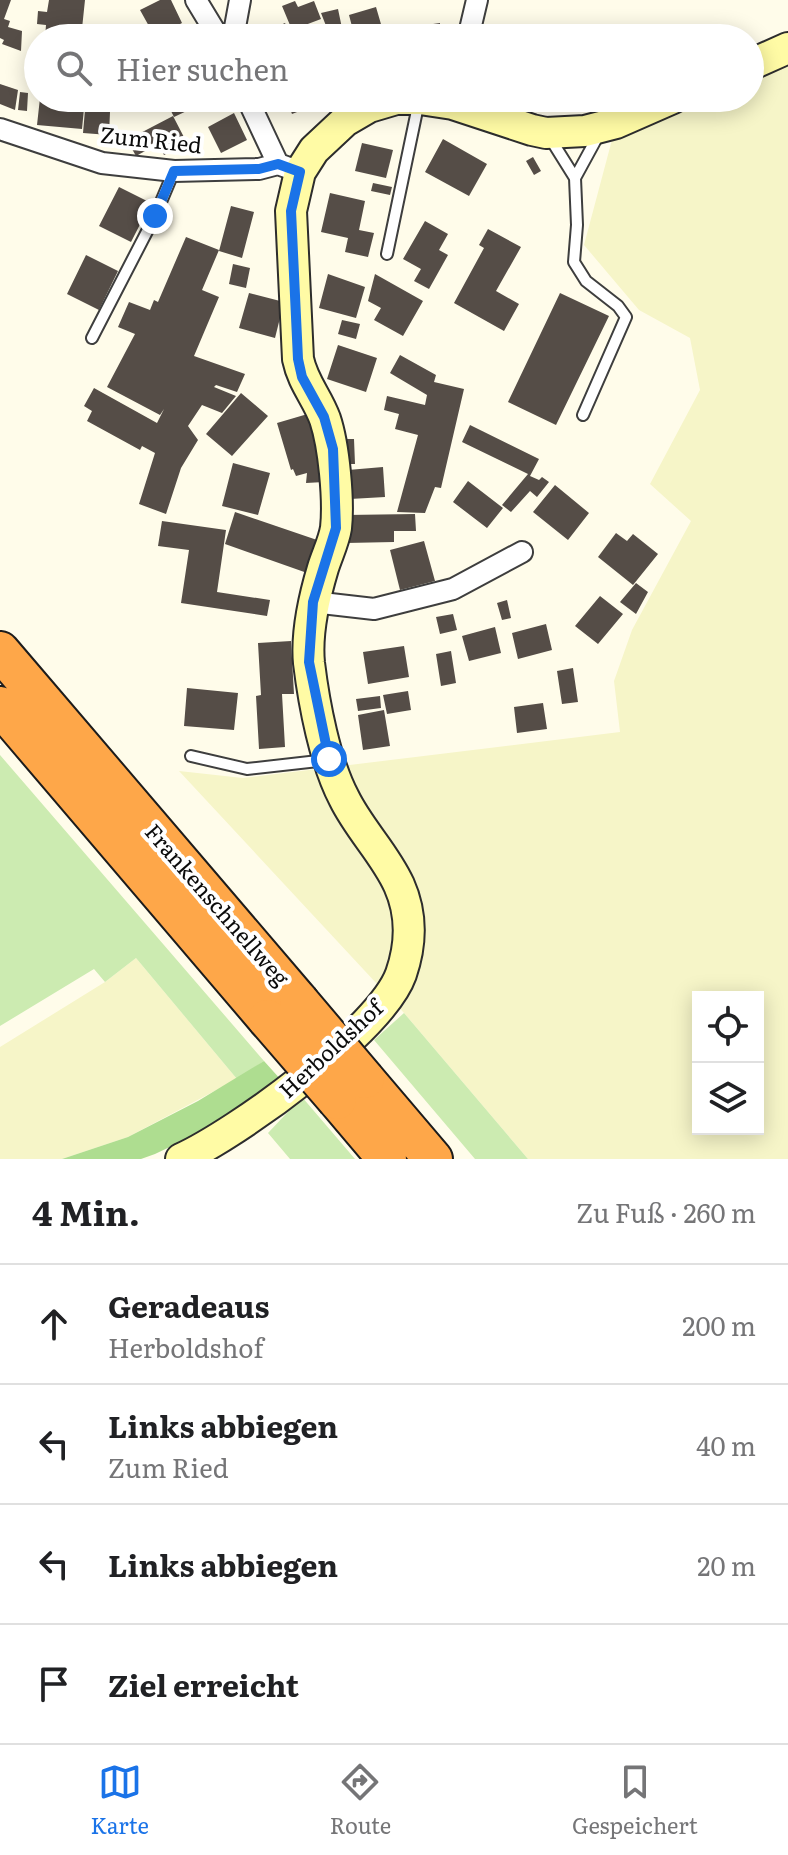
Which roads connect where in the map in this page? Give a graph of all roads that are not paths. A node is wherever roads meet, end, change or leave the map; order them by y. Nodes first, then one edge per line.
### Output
1 (196, 0) edge
2 (240, 0) edge
3 (477, 0) edge
4 (211, 24) edge
5 (236, 24) edge
6 (471, 24) edge
7 (788, 48) edge
8 (764, 59) edge
9 (255, 112) edge
10 (360, 112) edge
11 (417, 112) edge
12 (486, 112) edge
13 (639, 112) edge
14 (603, 127) junction
15 (0, 129) edge
16 (546, 133) junction
17 (289, 168) junction
18 (174, 171) junction
19 (575, 178) junction
20 (387, 254) dead end
21 (92, 338) dead end
22 (583, 415) dead end
23 (522, 552) dead end
24 (313, 602) junction
25 (0, 651) edge
26 (0, 706) edge
27 (191, 756) dead end
28 (329, 759) junction
29 (283, 1010) junction
30 (351, 1090) junction
31 (181, 1159) edge
32 (387, 1159) edge
33 (433, 1159) edge

1 - 4 street
2 - 5 street
3 - 6 street
7 - 8 street
9 - 17 street
10 - 17 street, Herboldshof
11 - 20 lane
12 - 16 street, Herboldshof
13 - 14 street, Herboldshof
14 - 16 street, Herboldshof
14 - 19 lane
15 - 18 street, Zum Ried
16 - 19 lane
17 - 18 street, Zum Ried
17 - 24 street, Herboldshof
18 - 21 lane
19 - 22 lane
23 - 24 street
24 - 28 street, Herboldshof
25 - 29 highway, Frankenschnellweg
26 - 29 highway, Frankenschnellweg
27 - 28 lane
28 - 31 street, Herboldshof
29 - 30 highway, Frankenschnellweg, bridge
30 - 32 highway, Frankenschnellweg
30 - 33 highway, Frankenschnellweg

